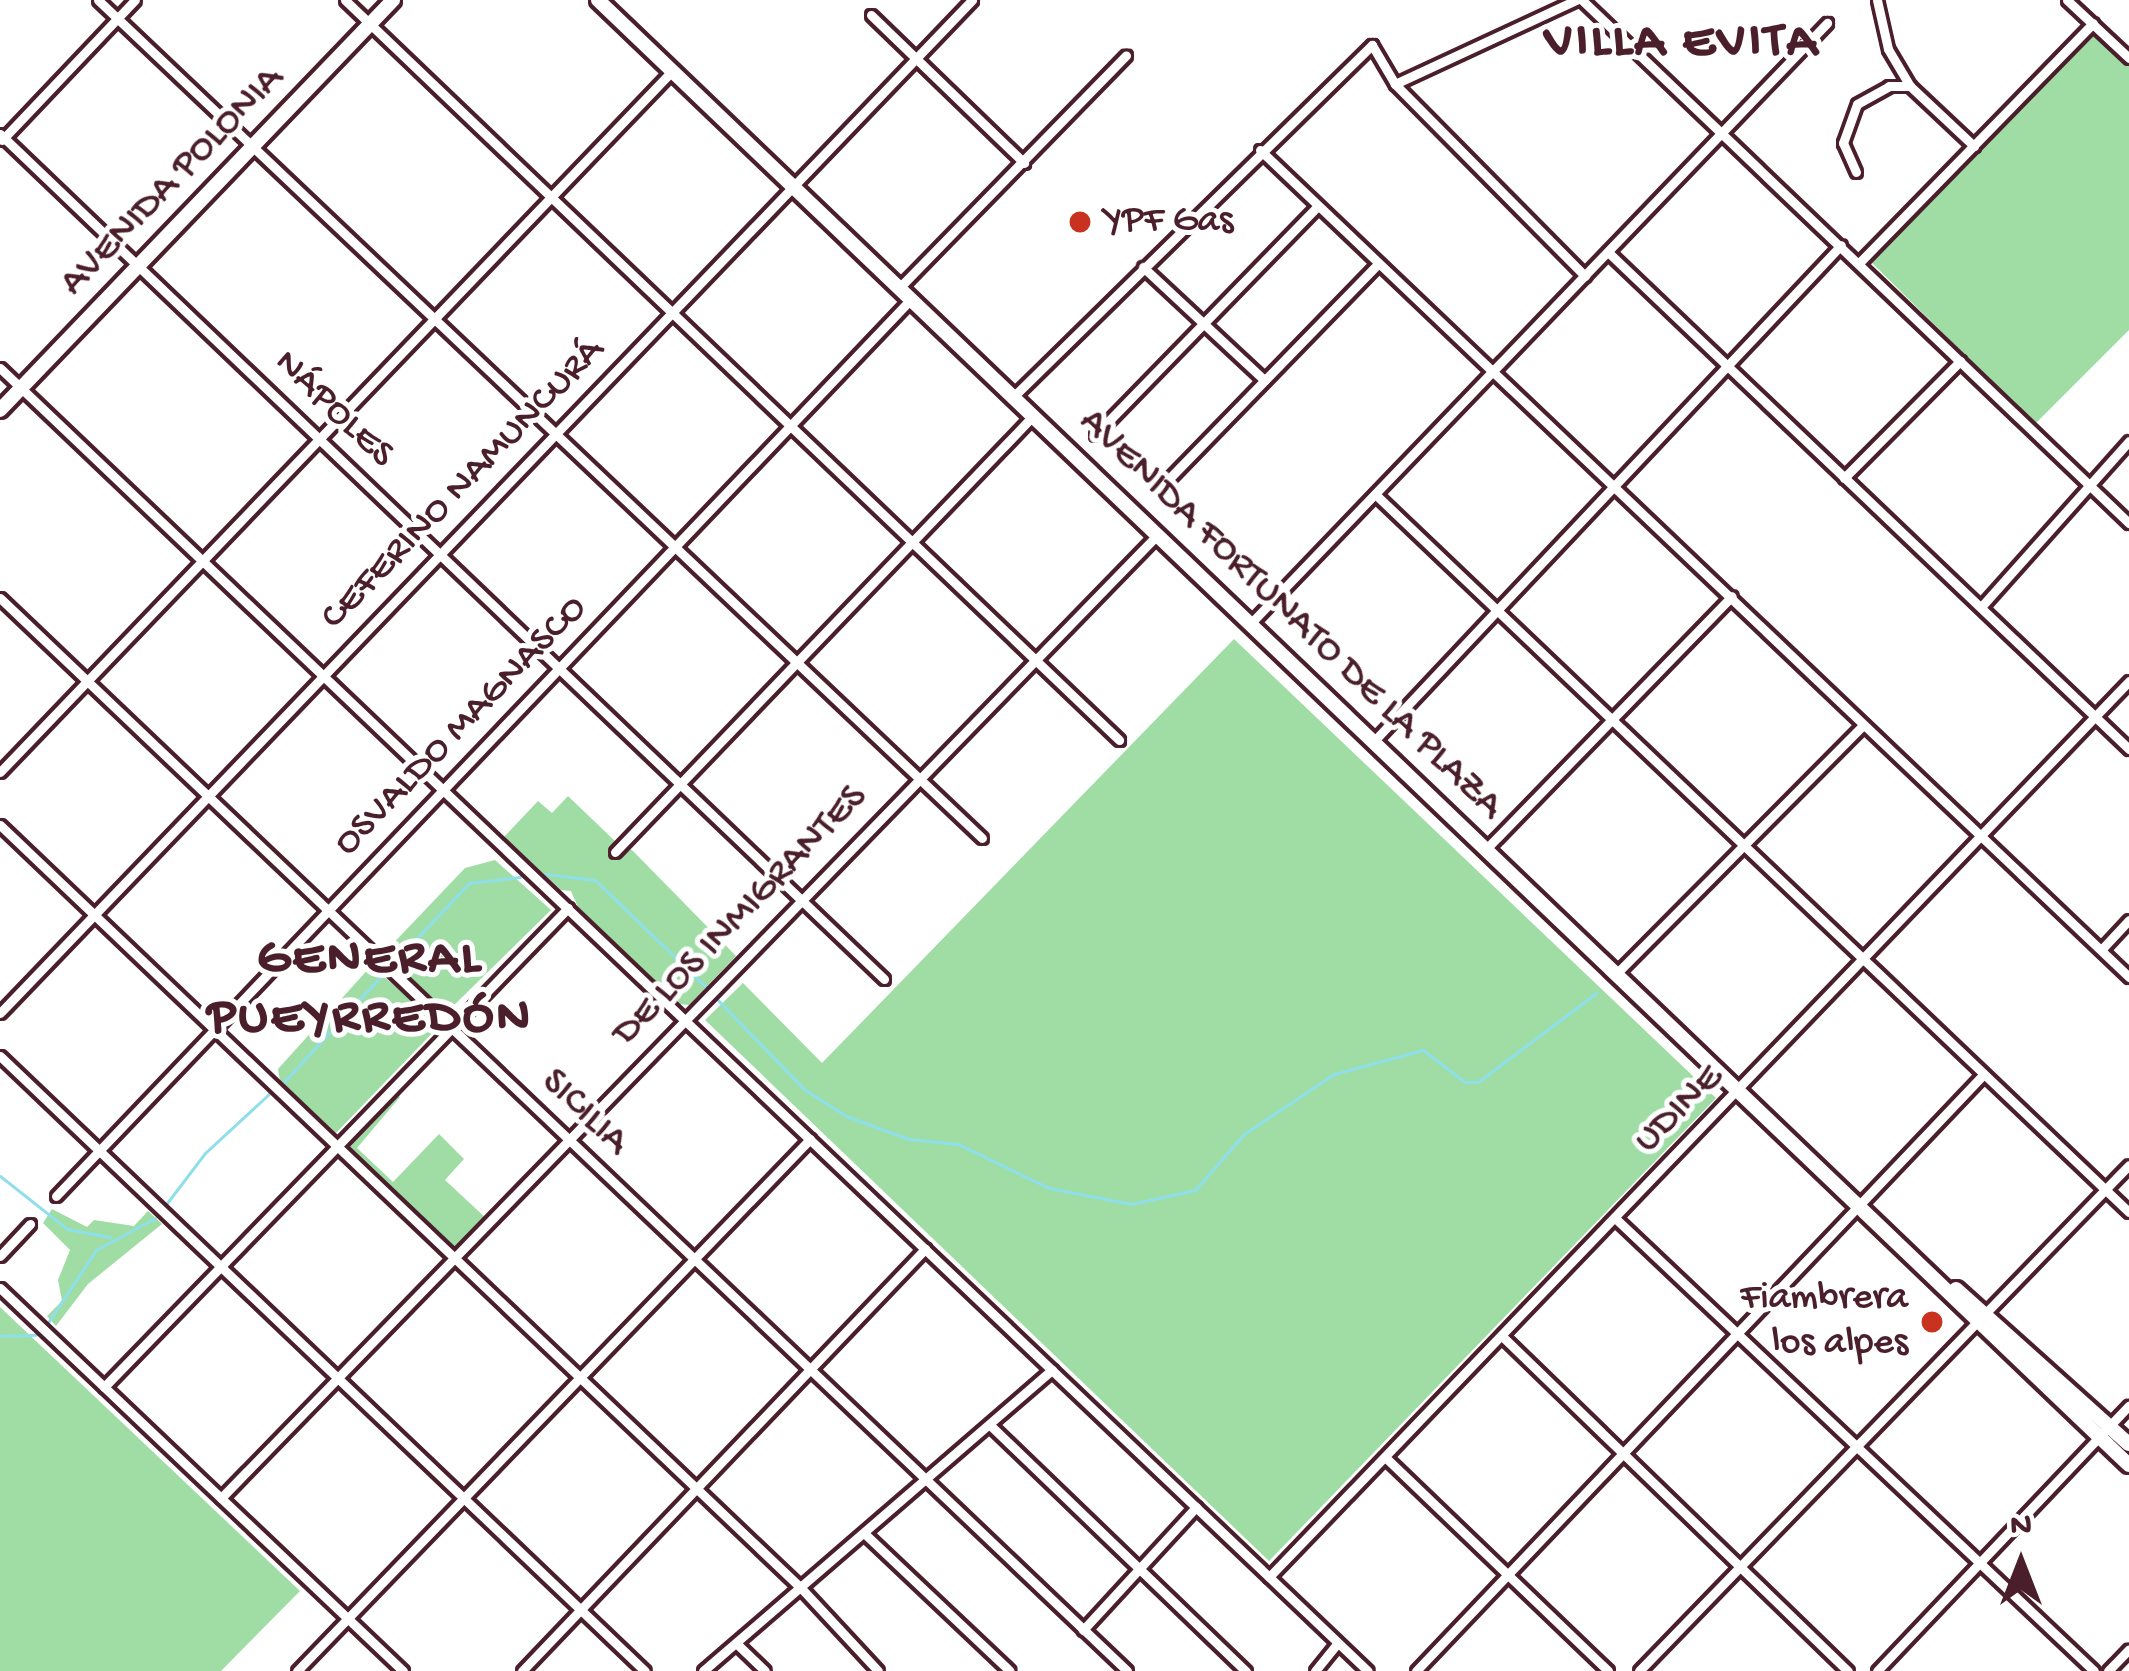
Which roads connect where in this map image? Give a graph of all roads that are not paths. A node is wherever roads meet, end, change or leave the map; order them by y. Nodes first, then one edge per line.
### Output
1 (98, 0) edge
2 (135, 0) edge
3 (345, 0) edge
4 (393, 0) edge
5 (598, 0) edge
6 (972, 0) edge
7 (1580, 0) edge
8 (1877, 0) edge
9 (2067, 0) edge
10 (871, 15) dead end
11 (117, 19) junction
12 (1827, 23) dead end
13 (2093, 23) junction
14 (370, 24) junction
15 (1126, 56) dead end
16 (918, 57) junction
17 (2129, 58) edge
18 (672, 71) junction
19 (1396, 84) junction
20 (1910, 86) junction
21 (1722, 131) junction
22 (1, 138) edge
23 (1974, 146) junction
24 (252, 148) junction
25 (1260, 150) junction
26 (1024, 163) junction
27 (1856, 172) dead end
28 (792, 186) junction
29 (551, 196) junction
30 (1317, 207) junction
31 (1840, 245) junction
32 (1609, 253) junction
33 (1859, 263) junction
34 (138, 266) junction
35 (1378, 266) junction
36 (1143, 267) junction
37 (1586, 276) junction
38 (899, 288) junction
39 (911, 299) junction
40 (672, 312) junction
41 (434, 318) junction
42 (1202, 323) junction
43 (1960, 361) junction
44 (0, 368) edge
45 (1494, 368) junction
46 (1726, 369) junction
47 (1264, 380) junction
48 (21, 388) junction
49 (1013, 397) junction
50 (0, 410) edge
51 (1033, 416) junction
52 (791, 426) junction
53 (556, 433) junction
54 (1095, 435) dead end
55 (319, 438) junction
56 (2129, 441) edge
57 (1844, 478) junction
58 (1616, 484) junction
59 (2089, 484) junction
60 (1159, 489) dead end
61 (1375, 494) junction
62 (2129, 523) edge
63 (1158, 534) junction
64 (911, 541) junction
65 (674, 548) junction
66 (440, 554) junction
67 (202, 559) junction
68 (1732, 596) junction
69 (0, 598) edge
70 (1982, 606) junction
71 (1495, 612) junction
72 (1250, 623) junction
73 (1033, 657) junction
74 (796, 662) junction
75 (560, 668) junction
76 (323, 675) junction
77 (88, 681) junction
78 (2129, 681) edge
79 (2095, 716) junction
80 (1610, 722) junction
81 (1864, 725) junction
82 (1119, 740) dead end
83 (1374, 741) junction
84 (2129, 749) edge
85 (0, 772) edge
86 (917, 778) junction
87 (680, 783) junction
88 (443, 790) junction
89 (208, 796) junction
90 (0, 825) edge
91 (1980, 834) junction
92 (982, 838) dead end
93 (1741, 846) junction
94 (1487, 848) junction
95 (615, 852) dead end
96 (801, 898) junction
97 (568, 908) junction
98 (328, 910) junction
99 (94, 915) junction
100 (2129, 920) edge
101 (2101, 950) junction
102 (1861, 960) junction
103 (1617, 973) junction
104 (2129, 977) edge
105 (884, 979) dead end
106 (0, 1013) edge
107 (684, 1019) junction
108 (452, 1028) junction
109 (214, 1030) junction
110 (0, 1056) edge
111 (1982, 1076) junction
112 (1741, 1092) junction
113 (568, 1139) junction
114 (810, 1139) junction
115 (337, 1146) junction
116 (99, 1150) junction
117 (2129, 1165) edge
118 (2106, 1190) junction
119 (56, 1196) dead end
120 (1859, 1205) junction
121 (2129, 1212) edge
122 (1616, 1218) junction
123 (30, 1224) dead end
124 (926, 1249) junction
125 (0, 1256) edge
126 (454, 1258) junction
127 (694, 1259) junction
128 (221, 1267) junction
129 (0, 1288) edge
130 (1980, 1315) junction
131 (1737, 1334) junction
132 (1504, 1338) junction
133 (810, 1370) junction
134 (1052, 1370) junction
135 (337, 1378) junction
136 (580, 1378) junction
137 (104, 1387) junction
138 (2129, 1405) edge
139 (991, 1426) junction
140 (2104, 1431) junction
141 (2129, 1444) edge
142 (1855, 1447) junction
143 (1621, 1455) junction
144 (1385, 1457) junction
145 (2129, 1465) edge
146 (928, 1481) junction
147 (696, 1489) junction
148 (221, 1498) junction
149 (464, 1498) junction
150 (1196, 1508) junction
151 (865, 1534) junction
152 (1979, 1561) junction
153 (1739, 1567) junction
154 (1140, 1569) junction
155 (1507, 1575) junction
156 (1270, 1577) junction
157 (801, 1588) junction
158 (580, 1610) junction
159 (347, 1619) junction
160 (1083, 1630) junction
161 (736, 1643) junction
162 (1338, 1643) junction
163 (2129, 1649) edge
164 (297, 1671) edge
165 (403, 1671) edge
166 (522, 1671) edge
167 (645, 1671) edge
168 (703, 1671) edge
169 (765, 1671) edge
170 (878, 1671) edge
171 (1010, 1671) edge
172 (1127, 1671) edge
173 (1246, 1671) edge
174 (1315, 1671) edge
175 (1368, 1671) edge
176 (1416, 1671) edge
177 (1608, 1671) edge
178 (1639, 1671) edge
179 (1849, 1671) edge
180 (1877, 1671) edge
181 (2094, 1671) edge
182 (2108, 1671) edge

1 - 11 street
2 - 11 street
3 - 14 street
4 - 14 main road, AVENIDA POLONIA
5 - 18 main road, AVENIDA FORTUNATO DE LA PLAZA
6 - 16 street, CEFERINO NAMUNCURÁ
7 - 19 street
7 - 21 street
8 - 20 street
9 - 13 street
10 - 16 street
11 - 22 street
11 - 24 street
12 - 21 street
13 - 17 street
13 - 23 street
14 - 24 main road, AVENIDA POLONIA
14 - 29 street
15 - 26 street
16 - 26 street
16 - 28 street, CEFERINO NAMUNCURÁ
18 - 28 main road, AVENIDA FORTUNATO DE LA PLAZA
18 - 29 street
19 - 25 street
19 - 37 street
20 - 23 street
20 - 27 street
21 - 31 street
21 - 32 street
22 - 34 street, NÁPOLES
23 - 33 street
24 - 34 main road, AVENIDA POLONIA
24 - 41 street
25 - 30 street
25 - 36 street
26 - 38 street
28 - 38 main road, AVENIDA FORTUNATO DE LA PLAZA
28 - 40 street, CEFERINO NAMUNCURÁ
29 - 40 street
29 - 41 street
30 - 35 street
30 - 42 street
31 - 33 street
31 - 46 street
32 - 37 street
32 - 46 street
33 - 43 street
34 - 48 main road, AVENIDA POLONIA
34 - 55 street, NÁPOLES
35 - 45 street
35 - 47 street
36 - 42 street
36 - 49 street
37 - 45 street
38 - 39 main road, AVENIDA FORTUNATO DE LA PLAZA
39 - 49 main road, AVENIDA FORTUNATO DE LA PLAZA
39 - 52 street, OSVALDO MAGNASCO
40 - 52 street
40 - 53 street, CEFERINO NAMUNCURÁ
41 - 53 street
41 - 55 street
42 - 47 street
42 - 54 street
43 - 57 street
43 - 59 street
44 - 48 street
45 - 58 street
45 - 61 street
46 - 57 street
46 - 58 street
47 - 60 street
48 - 50 main road, AVENIDA POLONIA
48 - 67 street
49 - 51 main road, AVENIDA FORTUNATO DE LA PLAZA
51 - 63 main road, AVENIDA FORTUNATO DE LA PLAZA
51 - 64 street
52 - 64 street
52 - 65 street, OSVALDO MAGNASCO
53 - 65 street
53 - 66 street, CEFERINO NAMUNCURÁ
55 - 66 street, NÁPOLES
55 - 67 street
56 - 59 street
57 - 70 street
58 - 68 street
58 - 71 street
59 - 62 street
59 - 70 street
61 - 71 street
61 - 72 street
63 - 72 main road, AVENIDA FORTUNATO DE LA PLAZA
63 - 73 street, DE LOS INMIGRANTES
64 - 73 street
64 - 74 street
65 - 74 street
65 - 75 street, OSVALDO MAGNASCO
66 - 75 street, NÁPOLES
66 - 76 street, CEFERINO NAMUNCURÁ
67 - 76 street
67 - 77 street
68 - 80 street
68 - 81 street
69 - 77 street, SICILIA
70 - 79 street
71 - 80 street
71 - 83 street
72 - 83 main road, AVENIDA FORTUNATO DE LA PLAZA
73 - 82 street
73 - 86 street, DE LOS INMIGRANTES
74 - 86 street
74 - 87 street
75 - 87 street, NÁPOLES
75 - 88 street, OSVALDO MAGNASCO
76 - 88 street
76 - 89 street, CEFERINO NAMUNCURÁ
77 - 85 street
77 - 89 street, SICILIA
78 - 79 street, UDINE
79 - 84 street
79 - 91 street, UDINE
80 - 93 street
80 - 94 street
81 - 91 street
81 - 93 street
83 - 94 main road, AVENIDA FORTUNATO DE LA PLAZA
86 - 92 street
86 - 96 street, DE LOS INMIGRANTES
87 - 95 street
87 - 96 street, NÁPOLES
88 - 97 street
88 - 98 street, OSVALDO MAGNASCO
89 - 98 street, SICILIA
89 - 99 street, CEFERINO NAMUNCURÁ
90 - 99 street
91 - 101 street
91 - 102 street, UDINE
93 - 102 street
93 - 103 street
94 - 103 main road, AVENIDA FORTUNATO DE LA PLAZA
96 - 105 street, NÁPOLES
96 - 107 street, DE LOS INMIGRANTES
97 - 107 street
97 - 108 street
98 - 108 street, SICILIA
98 - 109 street, OSVALDO MAGNASCO
99 - 106 street, CEFERINO NAMUNCURÁ
99 - 109 street
100 - 101 street
101 - 104 street
102 - 111 street
102 - 112 street, UDINE
103 - 112 main road, AVENIDA FORTUNATO DE LA PLAZA
107 - 113 street, DE LOS INMIGRANTES
107 - 114 street
108 - 113 street, SICILIA
108 - 115 street
109 - 115 street
109 - 116 street, OSVALDO MAGNASCO
110 - 116 street
111 - 118 street
111 - 120 street
112 - 120 main road, AVENIDA FORTUNATO DE LA PLAZA
112 - 122 street, UDINE
113 - 126 street, DE LOS INMIGRANTES
113 - 127 street, SICILIA
114 - 124 street
114 - 127 street
115 - 126 street
115 - 128 street
116 - 119 street, OSVALDO MAGNASCO
116 - 128 street
117 - 118 street
118 - 121 street
118 - 130 street
120 - 130 main road, AVENIDA FORTUNATO DE LA PLAZA
120 - 131 street
122 - 131 street
122 - 132 street, UDINE
123 - 125 street
124 - 133 street
124 - 134 street
126 - 135 street, DE LOS INMIGRANTES
126 - 136 street
127 - 133 street, SICILIA
127 - 136 street
128 - 135 street
128 - 137 street
129 - 137 street
130 - 140 main road, AVENIDA FORTUNATO DE LA PLAZA
130 - 142 street
131 - 142 street
131 - 143 street
132 - 143 street
132 - 144 street, UDINE
133 - 146 street, SICILIA
133 - 147 street
134 - 139 street
134 - 150 street
135 - 148 street, DE LOS INMIGRANTES
135 - 149 street
136 - 147 street
136 - 149 street
137 - 148 street
138 - 140 street
139 - 146 street
139 - 154 street
140 - 141 main road, AVENIDA FORTUNATO DE LA PLAZA
140 - 145 main road, AVENIDA FORTUNATO DE LA PLAZA
140 - 152 street
142 - 152 street
142 - 153 street
143 - 153 street
143 - 155 street
144 - 155 street
144 - 156 street, UDINE
146 - 151 street
146 - 160 street, SICILIA
147 - 157 street
147 - 158 street
148 - 159 street
149 - 158 street
149 - 159 street
150 - 154 street
150 - 156 street
151 - 157 street
151 - 171 street
152 - 180 street
152 - 181 street
153 - 178 street
153 - 179 street
154 - 160 street
154 - 173 street
155 - 176 street
155 - 177 street
156 - 162 street
157 - 161 street
157 - 170 street
158 - 166 street
158 - 167 street
159 - 164 street
159 - 165 street
160 - 172 street, SICILIA
161 - 168 street
161 - 169 street
162 - 174 street
162 - 175 street
163 - 182 street

